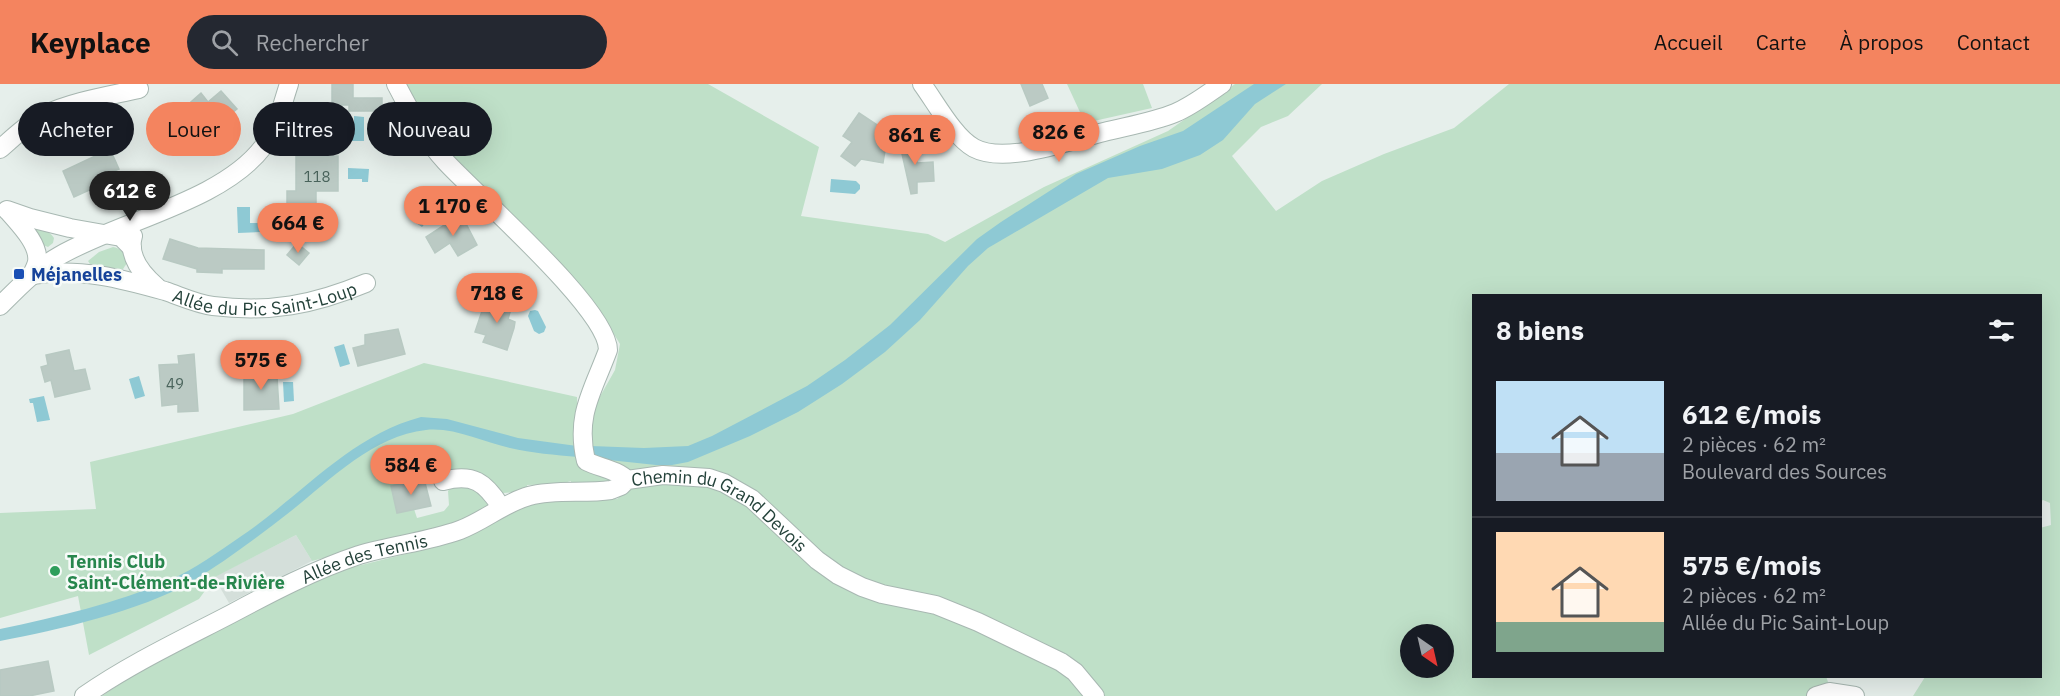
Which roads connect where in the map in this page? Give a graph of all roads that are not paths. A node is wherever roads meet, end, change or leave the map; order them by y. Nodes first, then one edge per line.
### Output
1 (289, 84) edge
2 (396, 84) edge
3 (922, 84) edge
4 (1222, 84) edge
5 (139, 89) dead end
6 (0, 148) edge
7 (4, 207) edge
8 (152, 215) junction
9 (47, 222) junction
10 (105, 235) junction
11 (85, 243) junction
12 (132, 248) junction
13 (60, 256) junction
14 (31, 276) junction
15 (106, 278) junction
16 (366, 283) dead end
17 (164, 291) junction
18 (0, 306) edge
19 (627, 480) junction
20 (443, 481) dead end
21 (501, 507) junction
22 (84, 696) edge
23 (1095, 696) edge
24 (1816, 696) edge
25 (1855, 696) edge

1 - 8 street
2 - 19 street, Chemin du Grand Devois
3 - 4 street
5 - 6 street
7 - 9 street
7 - 14 street
8 - 10 street
8 - 12 street
9 - 10 street
9 - 13 street
10 - 11 street
10 - 12 street
11 - 13 street
11 - 15 street
12 - 17 street
13 - 14 street
14 - 15 street, Allée du Pic Saint-Loup
14 - 18 street
15 - 17 street, Allée du Pic Saint-Loup
16 - 17 street, Allée du Pic Saint-Loup
19 - 21 street, Allée des Tennis
19 - 23 street, Chemin du Grand Devois
20 - 21 street
21 - 22 street, Allée des Tennis
24 - 25 street

